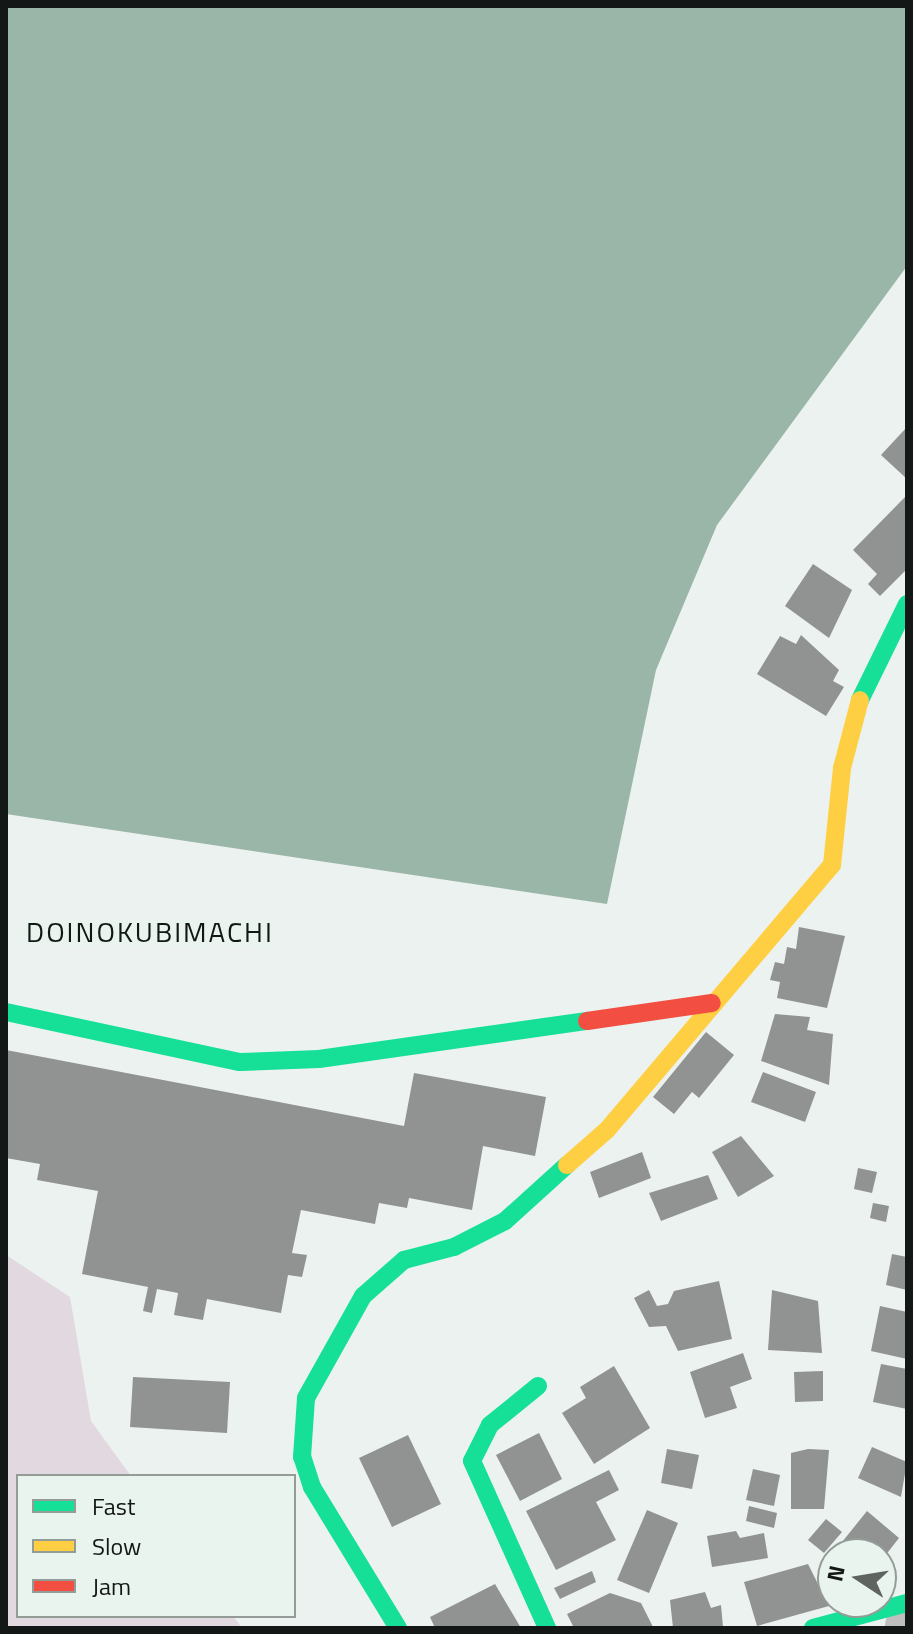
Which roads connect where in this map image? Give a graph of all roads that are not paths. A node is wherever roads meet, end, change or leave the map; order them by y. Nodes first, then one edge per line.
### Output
1 (907, 604) edge
2 (712, 1003) junction
3 (6, 1012) edge
4 (538, 1386) dead end
5 (907, 1603) edge
6 (398, 1628) edge
7 (547, 1628) edge
8 (813, 1628) edge

1 - 2 street
2 - 3 street
2 - 6 street
4 - 7 street
5 - 8 street

